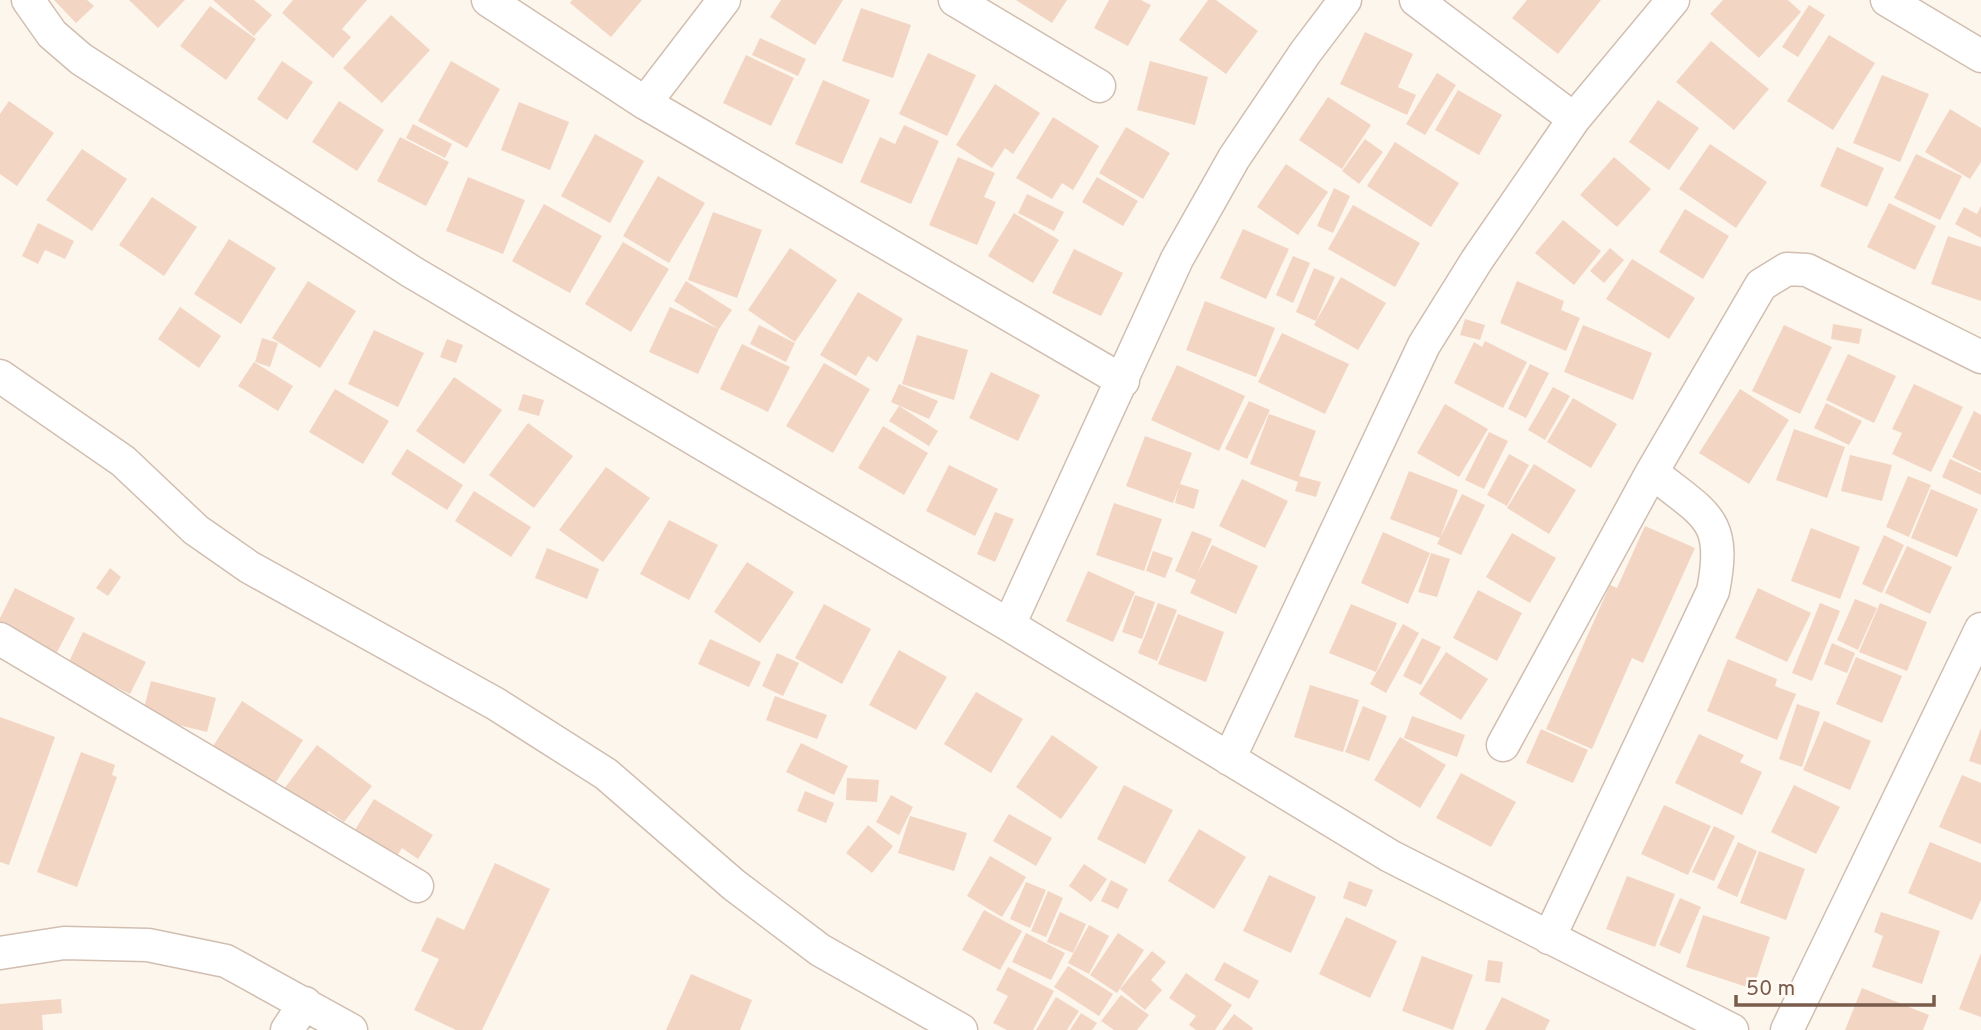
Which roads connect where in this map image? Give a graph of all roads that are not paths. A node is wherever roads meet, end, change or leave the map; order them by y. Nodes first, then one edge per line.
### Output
1 (28, 0) edge
2 (488, 0) edge
3 (724, 0) edge
4 (955, 0) edge
5 (1345, 0) edge
6 (1416, 0) edge
7 (1673, 0) edge
8 (1887, 0) edge
9 (1981, 56) edge
10 (1099, 86) dead end
11 (645, 103) junction
12 (1574, 119) junction
13 (1981, 357) edge
14 (0, 376) edge
15 (1123, 381) junction
16 (1652, 472) junction
17 (1009, 625) junction
18 (1981, 629) edge
19 (0, 639) edge
20 (1503, 746) dead end
21 (1229, 759) junction
22 (416, 886) dead end
23 (1549, 938) junction
24 (0, 953) edge
25 (305, 1003) junction
26 (287, 1030) edge
27 (351, 1030) edge
28 (961, 1030) edge
29 (1732, 1030) edge
30 (1787, 1030) edge

1 - 17 street
2 - 11 street
3 - 11 street
4 - 10 street
5 - 15 street
6 - 12 street
7 - 12 street
8 - 9 street
11 - 15 street
12 - 21 street
13 - 16 street
14 - 28 street
15 - 17 street
16 - 20 street
16 - 23 street
17 - 21 street
18 - 30 street
19 - 22 street
21 - 23 street
23 - 29 street
24 - 25 street
25 - 26 street
25 - 27 street

